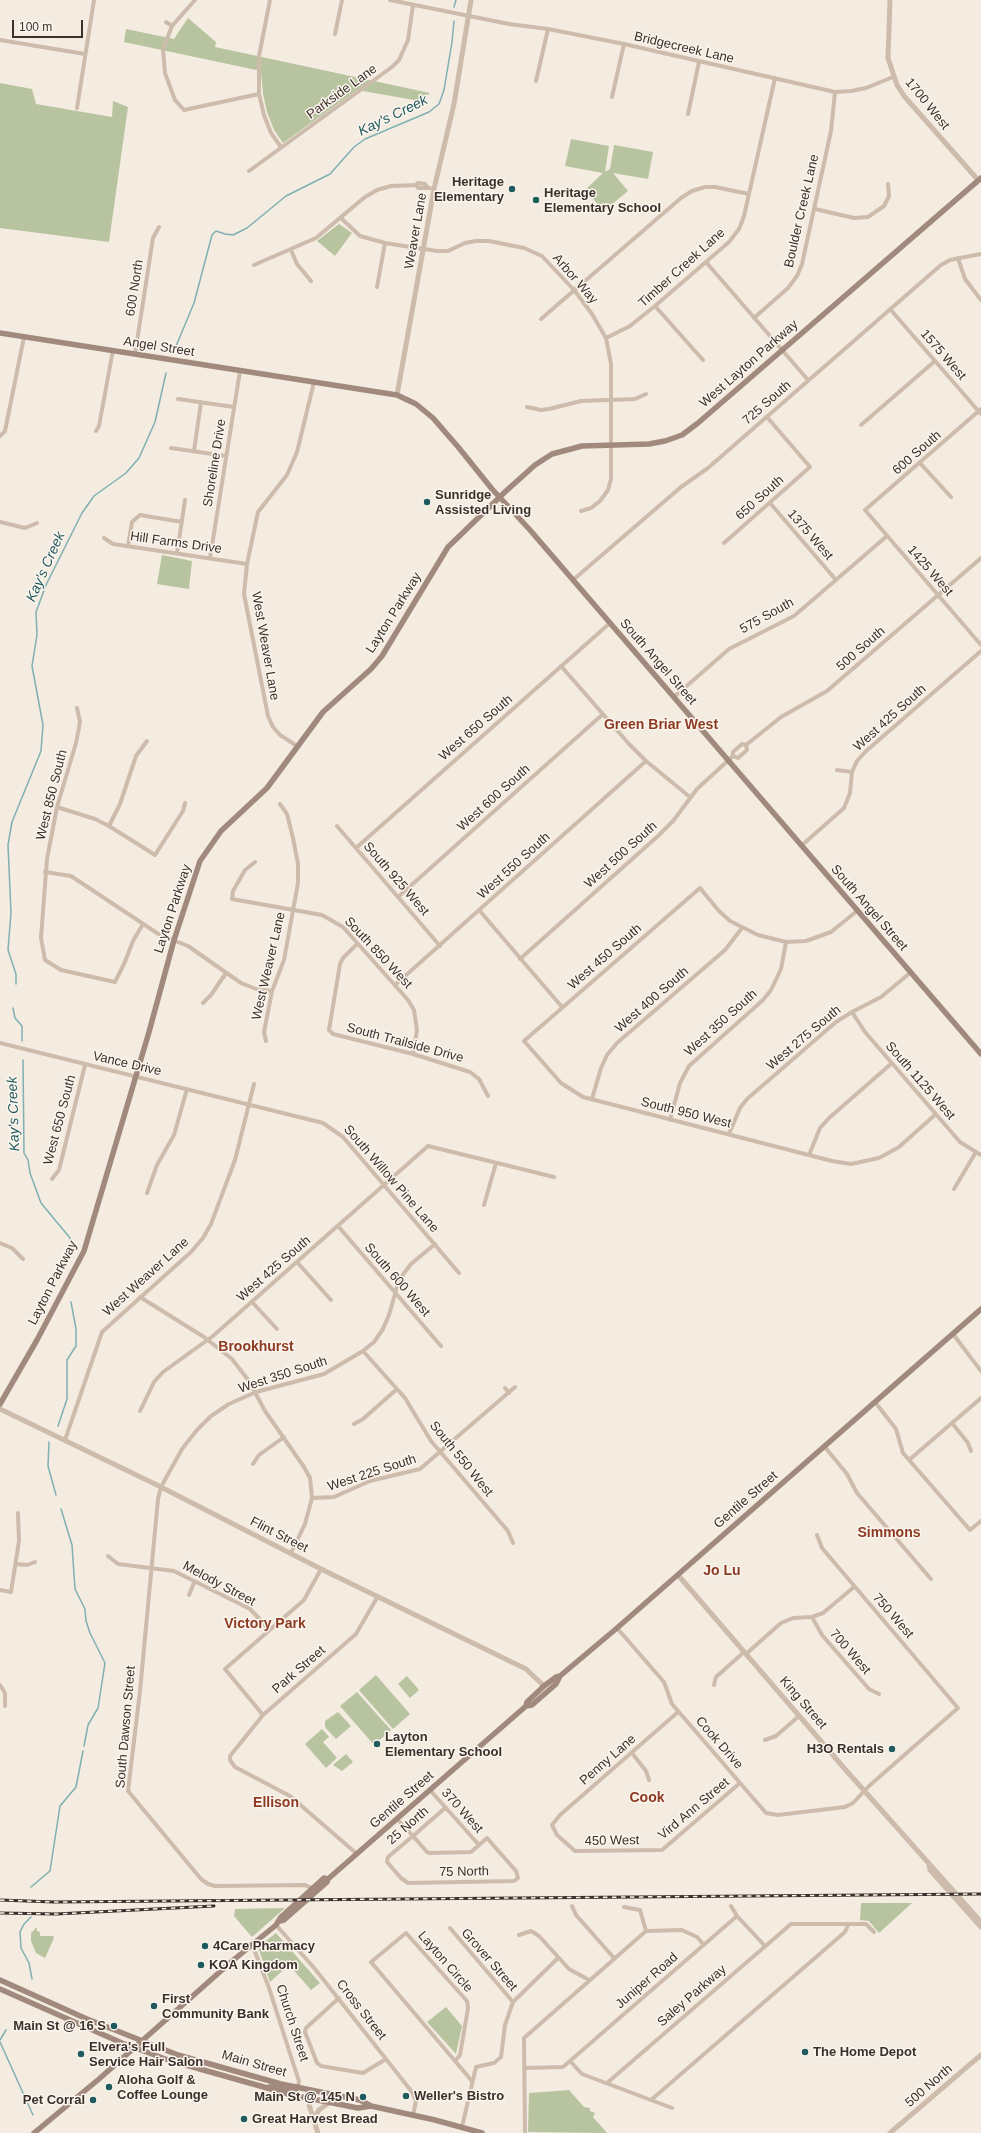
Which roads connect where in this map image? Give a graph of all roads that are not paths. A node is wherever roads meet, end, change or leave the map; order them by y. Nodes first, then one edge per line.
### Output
1 (94, 0) edge
2 (195, 0) edge
3 (270, 0) edge
4 (342, 0) edge
5 (390, 0) edge
6 (471, 0) edge
7 (890, 0) edge
8 (413, 5) junction
9 (469, 16) junction
10 (166, 22) dead end
11 (172, 26) junction
12 (548, 29) junction
13 (335, 34) dead end
14 (0, 40) edge
15 (624, 44) junction
16 (85, 54) junction
17 (699, 62) junction
18 (893, 76) junction
19 (775, 78) junction
20 (536, 82) dead end
21 (835, 92) junction
22 (258, 94) junction
23 (612, 97) dead end
24 (77, 108) dead end
25 (688, 114) dead end
26 (281, 148) junction
27 (249, 171) dead end
28 (980, 180) edge
29 (888, 184) dead end
30 (434, 189) junction
31 (749, 194) junction
32 (815, 209) junction
33 (341, 218) junction
34 (159, 227) dead end
35 (385, 243) junction
36 (423, 249) junction
37 (291, 250) junction
38 (981, 254) edge
39 (958, 258) junction
40 (706, 262) junction
41 (254, 265) dead end
42 (311, 281) dead end
43 (377, 287) dead end
44 (574, 290) junction
45 (981, 300) edge
46 (656, 306) junction
47 (890, 309) junction
48 (754, 318) junction
49 (541, 319) dead end
50 (0, 333) edge
51 (24, 337) junction
52 (606, 338) junction
53 (113, 350) junction
54 (782, 350) junction
55 (134, 354) junction
56 (703, 360) dead end
57 (934, 361) junction
58 (240, 371) junction
59 (808, 380) junction
60 (314, 382) junction
61 (646, 394) dead end
62 (397, 395) junction
63 (178, 399) dead end
64 (611, 400) junction
65 (201, 402) junction
66 (234, 407) junction
67 (527, 407) dead end
68 (980, 411) edge
69 (767, 417) junction
70 (861, 425) dead end
71 (96, 431) dead end
72 (0, 436) edge
73 (612, 445) junction
74 (171, 448) dead end
75 (194, 451) junction
76 (226, 456) junction
77 (920, 463) junction
78 (499, 497) junction
79 (951, 497) dead end
80 (185, 500) dead end
81 (770, 503) junction
82 (865, 510) joint
83 (582, 511) dead end
84 (0, 522) edge
85 (182, 522) junction
86 (36, 523) dead end
87 (886, 536) junction
88 (104, 538) dead end
89 (724, 543) dead end
90 (128, 546) junction
91 (177, 553) junction
92 (210, 558) junction
93 (981, 558) edge
94 (247, 564) junction
95 (574, 580) junction
96 (836, 580) junction
97 (938, 595) junction
98 (610, 623) junction
99 (981, 645) edge
100 (981, 651) edge
101 (561, 666) junction
102 (674, 697) junction
103 (77, 708) dead end
104 (603, 714) junction
105 (147, 741) dead end
106 (746, 745) junction
107 (297, 746) junction
108 (731, 758) junction
109 (646, 761) junction
110 (837, 770) dead end
111 (852, 772) junction
112 (690, 797) junction
113 (185, 803) dead end
114 (280, 804) dead end
115 (57, 806) junction
116 (109, 826) junction
117 (336, 826) dead end
118 (801, 846) junction
119 (356, 848) junction
120 (255, 862) dead end
121 (45, 872) junction
122 (398, 897) junction
123 (293, 910) junction
124 (479, 910) junction
125 (857, 911) junction
126 (143, 924) junction
127 (742, 928) junction
128 (174, 940) junction
129 (786, 942) junction
130 (357, 944) junction
131 (440, 946) junction
132 (520, 959) junction
133 (910, 973) junction
134 (226, 974) junction
135 (395, 985) junction
136 (272, 991) junction
137 (203, 1003) dead end
138 (562, 1007) junction
139 (852, 1012) junction
140 (524, 1041) joint
141 (266, 1042) dead end
142 (0, 1043) edge
143 (413, 1054) junction
144 (981, 1054) edge
145 (892, 1063) junction
146 (85, 1065) junction
147 (135, 1075) junction
148 (254, 1084) dead end
149 (187, 1089) junction
150 (488, 1096) dead end
151 (592, 1099) junction
152 (249, 1105) junction
153 (936, 1114) junction
154 (670, 1120) junction
155 (729, 1134) junction
156 (976, 1152) junction
157 (809, 1155) junction
158 (981, 1155) edge
159 (496, 1163) junction
160 (554, 1177) dead end
161 (52, 1179) dead end
162 (385, 1185) junction
163 (954, 1189) dead end
164 (147, 1193) dead end
165 (484, 1205) dead end
166 (338, 1226) junction
167 (0, 1243) edge
168 (435, 1244) junction
169 (23, 1259) dead end
170 (297, 1262) junction
171 (459, 1273) dead end
172 (395, 1292) junction
173 (140, 1297) junction
174 (331, 1300) dead end
175 (252, 1302) junction
176 (981, 1309) edge
177 (277, 1329) dead end
178 (953, 1334) junction
179 (208, 1340) junction
180 (441, 1346) dead end
181 (363, 1352) junction
182 (981, 1371) edge
183 (515, 1387) dead end
184 (505, 1388) dead end
185 (397, 1389) junction
186 (256, 1392) junction
187 (509, 1393) junction
188 (981, 1398) edge
189 (875, 1402) junction
190 (0, 1404) edge
191 (0, 1409) edge
192 (140, 1411) dead end
193 (952, 1423) junction
194 (354, 1424) dead end
195 (284, 1437) junction
196 (65, 1440) junction
197 (824, 1446) junction
198 (971, 1451) dead end
199 (441, 1453) junction
200 (909, 1460) junction
201 (253, 1464) dead end
202 (161, 1487) junction
203 (312, 1498) junction
204 (18, 1513) dead end
205 (981, 1520) edge
206 (816, 1536) dead end
207 (512, 1543) dead end
208 (291, 1553) junction
209 (108, 1556) dead end
210 (35, 1562) dead end
211 (16, 1564) junction
212 (151, 1567) junction
213 (321, 1569) junction
214 (678, 1575) junction
215 (931, 1579) dead end
216 (194, 1583) junction
217 (854, 1587) junction
218 (0, 1590) edge
219 (189, 1595) dead end
220 (378, 1596) junction
221 (812, 1617) junction
222 (617, 1628) junction
223 (269, 1629) junction
224 (745, 1653) junction
225 (560, 1677) junction
226 (0, 1685) edge
227 (714, 1685) dead end
228 (544, 1686) junction
229 (880, 1694) dead end
230 (4, 1706) dead end
231 (527, 1706) junction
232 (678, 1712) junction
233 (263, 1715) junction
234 (799, 1716) junction
235 (765, 1740) dead end
236 (632, 1753) junction
237 (649, 1780) dead end
238 (740, 1784) junction
239 (430, 1790) junction
240 (865, 1791) junction
241 (445, 1808) junction
242 (397, 1818) junction
243 (552, 1824) joint
244 (413, 1836) junction
245 (479, 1845) junction
246 (662, 1850) joint
247 (357, 1854) junction
248 (929, 1864) junction
249 (328, 1879) junction
250 (408, 1883) joint
251 (312, 1888) junction
252 (572, 1906) dead end
253 (731, 1906) dead end
254 (624, 1907) dead end
255 (737, 1916) junction
256 (981, 1922) edge
257 (278, 1923) junction
258 (848, 1925) junction
259 (981, 1927) edge
260 (450, 1928) dead end
261 (646, 1931) junction
262 (874, 1932) dead end
263 (519, 1935) dead end
264 (252, 1944) junction
265 (704, 1945) junction
266 (765, 1946) junction
267 (558, 1958) junction
268 (614, 1958) junction
269 (0, 1980) edge
270 (589, 1980) junction
271 (0, 1989) edge
272 (339, 1998) junction
273 (513, 2002) junction
274 (142, 2041) junction
275 (134, 2048) junction
276 (981, 2055) edge
277 (386, 2059) junction
278 (456, 2060) junction
279 (570, 2061) junction
280 (524, 2068) junction
281 (472, 2081) junction
282 (607, 2083) junction
283 (264, 2088) junction
284 (298, 2088) junction
285 (310, 2099) junction
286 (651, 2100) junction
287 (330, 2102) junction
288 (371, 2106) junction
289 (672, 2108) dead end
290 (413, 2115) junction
291 (313, 2120) junction
292 (462, 2127) junction
293 (34, 2133) edge
294 (318, 2133) edge
295 (482, 2133) edge
296 (525, 2133) edge
297 (890, 2133) edge

1 - 16 street
2 - 11 street
3 - 22 street
4 - 13 street
5 - 8 street, Bridgecreek Lane
6 - 9 street, Weaver Lane
7 - 18 street, 1700 West
8 - 9 street, Bridgecreek Lane
8 - 26 street, Parkside Lane
9 - 12 street, Bridgecreek Lane
9 - 30 street, Weaver Lane
10 - 11 street
11 - 22 street
12 - 15 street, Bridgecreek Lane
12 - 20 street
14 - 16 street
15 - 17 street, Bridgecreek Lane
15 - 23 street
16 - 24 street
17 - 19 street, Bridgecreek Lane
17 - 25 street
18 - 21 street, Bridgecreek Lane
18 - 28 street, 1700 West
19 - 21 street, Bridgecreek Lane
19 - 31 street, Timber Creek Lane
21 - 32 street, Boulder Creek Lane
22 - 26 street
26 - 27 street, Parkside Lane
28 - 54 main road, West Layton Parkway
29 - 32 street
30 - 33 street
30 - 36 street, Weaver Lane
31 - 40 street, Timber Creek Lane
31 - 44 street
32 - 48 street, Boulder Creek Lane
33 - 35 street, Arbor Way
33 - 37 street
34 - 55 street, 600 North
35 - 36 street, Arbor Way
35 - 43 street
36 - 44 street, Arbor Way
36 - 62 street, Weaver Lane
37 - 41 street
37 - 42 street
38 - 39 street, 725 South
39 - 45 street
39 - 47 street, 725 South
40 - 46 street, Timber Creek Lane
40 - 48 street
44 - 49 street
44 - 52 street, Arbor Way
46 - 52 street, Timber Creek Lane
46 - 56 street
47 - 57 street, 1575 West
47 - 59 street, 725 South
48 - 54 street
50 - 51 main road, Angel Street
51 - 53 main road, Angel Street
51 - 72 street
52 - 64 street, Arbor Way
53 - 55 main road, Angel Street
53 - 71 street
54 - 59 street
54 - 73 main road, West Layton Parkway
55 - 58 main road, Angel Street
57 - 68 street, 1575 West
57 - 70 street
58 - 60 main road, Angel Street
58 - 66 street, Shoreline Drive
59 - 69 street, 725 South
60 - 62 main road, South Angel Street
60 - 94 street, West Weaver Lane
61 - 64 street
62 - 78 main road, South Angel Street
63 - 65 street
64 - 67 street
64 - 73 street, Arbor Way
65 - 66 street
65 - 75 street
66 - 76 street, Shoreline Drive
68 - 77 street, 600 South
69 - 81 street, 650 South
69 - 95 street, 725 South
73 - 78 main road, West Layton Parkway
73 - 83 street, Arbor Way
74 - 75 street
75 - 76 street
76 - 92 street, Shoreline Drive
77 - 79 street
77 - 82 street, 600 South
78 - 95 main road, South Angel Street
78 - 107 main road, Layton Parkway
80 - 85 street
81 - 89 street, 650 South
81 - 96 street, 1375 West
82 - 87 street, 1425 West
84 - 86 street
85 - 90 street
85 - 91 street
87 - 96 street, 575 South
87 - 97 street, 1425 West
88 - 90 street, Hill Farms Drive
90 - 91 street, Hill Farms Drive
91 - 92 street, Hill Farms Drive
92 - 94 street, Hill Farms Drive
93 - 97 street, 500 South
94 - 107 street, West Weaver Lane
95 - 98 main road, South Angel Street
96 - 102 street, 575 South
97 - 99 street, 1425 West
97 - 106 street, 500 South
98 - 101 street, West 650 South
98 - 102 main road, South Angel Street
100 - 111 street, West 425 South
101 - 104 street
101 - 119 street, West 650 South
102 - 108 main road, South Angel Street
103 - 115 street, West 850 South
104 - 109 street
104 - 122 street, West 600 South
105 - 116 street
106 - 108 street, 500 South
106 - 108 street, 500 South
107 - 128 main road, Layton Parkway
108 - 112 street, West 500 South
108 - 118 main road, South Angel Street
109 - 112 street
109 - 124 street, West 550 South
110 - 111 street
111 - 118 street, West 425 South
112 - 132 street, West 500 South
113 - 116 street
114 - 123 street, West Weaver Lane
115 - 116 street
115 - 121 street, West 850 South
117 - 119 street, South 925 West
118 - 125 main road, South Angel Street
119 - 122 street, South 925 West
120 - 123 street, South 850 West
121 - 126 street
121 - 126 street, West 850 South
122 - 131 street, South 925 West
123 - 130 street, South 850 West
123 - 136 street, West Weaver Lane
124 - 131 street, West 550 South
124 - 132 street
125 - 129 street
125 - 133 main road, South Angel Street
126 - 128 street
127 - 129 street
127 - 138 street, West 450 South
127 - 151 street, West 400 South
128 - 134 street
128 - 147 main road, Layton Parkway
129 - 154 street, West 350 South
130 - 135 street, South 850 West
130 - 143 street, South Trailside Drive
131 - 135 street, West 550 South
132 - 138 street
133 - 139 street, West 275 South
133 - 144 main road, South Angel Street
134 - 136 street
134 - 137 street
135 - 143 street, South 850 West
136 - 141 street, West Weaver Lane
138 - 140 street, West 450 South
139 - 145 street, South 1125 West
139 - 155 street, West 275 South
140 - 151 street, South 950 West
142 - 146 street, Vance Drive
143 - 150 street, South Trailside Drive
145 - 153 street, South 1125 West
145 - 157 street
146 - 147 street, Vance Drive
146 - 161 street, West 650 South
147 - 149 street, Vance Drive
147 - 190 main road, Layton Parkway
148 - 152 street, West Weaver Lane
149 - 152 street, Vance Drive
149 - 164 street
151 - 154 street, South 950 West
152 - 162 street, South Willow Pine Lane
152 - 173 street, West Weaver Lane
153 - 156 street, South 1125 West
153 - 157 street, South 950 West
154 - 155 street, South 950 West
155 - 157 street, South 950 West
156 - 158 street, South 1125 West
156 - 163 street
159 - 160 street
159 - 162 street, West 425 South
159 - 165 street
162 - 166 street, West 425 South
162 - 168 street, South Willow Pine Lane
166 - 170 street, West 425 South
166 - 172 street, South 600 West
167 - 169 street
168 - 171 street, South Willow Pine Lane
168 - 172 street, West 350 South
170 - 174 street
170 - 175 street, West 425 South
172 - 180 street, South 600 West
172 - 181 street, West 350 South
173 - 179 street
173 - 196 street, West Weaver Lane
175 - 177 street
175 - 179 street, West 425 South
176 - 178 main road, Gentile Street
178 - 182 street
178 - 189 main road, Gentile Street
179 - 186 street
179 - 192 street, West 425 South
181 - 185 street, South 550 West
181 - 186 street, West 350 South
183 - 187 street, West 225 South
184 - 187 street
185 - 194 street
185 - 199 street, South 550 West
186 - 195 street
186 - 202 street, West 350 South
187 - 199 street, West 225 South
188 - 193 street
189 - 197 main road, Gentile Street
189 - 200 street
191 - 196 street, Flint Street
193 - 198 street
193 - 200 street
195 - 201 street
195 - 203 street
196 - 202 street, Flint Street
197 - 214 main road, Gentile Street
197 - 215 street
199 - 203 street, West 225 South
199 - 207 street, South 550 West
200 - 205 street
202 - 208 street, Flint Street
202 - 212 street, South Dawson Street
203 - 208 street, West 225 South
204 - 211 street
206 - 217 street, 750 West
208 - 213 street, Flint Street
209 - 212 street, Melody Street
210 - 211 street
211 - 218 street
212 - 216 street, Melody Street
212 - 251 street, South Dawson Street
213 - 220 street, Flint Street
213 - 223 street
214 - 222 main road, Gentile Street
214 - 224 street, King Street
216 - 219 street
216 - 223 street, Melody Street
217 - 221 street
217 - 240 street, 750 West
220 - 228 street, Flint Street
220 - 233 street, Park Street
221 - 224 street
221 - 229 street, 700 West
222 - 225 main road, Gentile Street
222 - 232 street, Cook Drive
223 - 233 street
224 - 227 street
224 - 234 street, King Street
225 - 228 main road, Gentile Street
225 - 231 main road, Gentile Street
226 - 230 street
228 - 231 main road, Gentile Street
231 - 239 main road, Gentile Street
232 - 236 street, Penny Lane
232 - 238 street, Cook Drive
233 - 247 street, Park Street
234 - 235 street
234 - 240 street, King Street
236 - 237 street
236 - 243 street, Penny Lane
238 - 240 street, Cook Drive
238 - 246 street, Vird Ann Street
239 - 241 street, 370 West
239 - 242 main road, Gentile Street
240 - 248 street, King Street
241 - 244 street, 25 North
241 - 245 street, 370 West
242 - 244 street
242 - 247 main road, Gentile Street
243 - 246 street, 450 West
244 - 245 street
244 - 250 street, 25 North
245 - 250 street, 75 North
247 - 249 main road, Gentile Street
248 - 256 street, King Street
248 - 259 street, King Street
249 - 251 main road, Gentile Street
249 - 257 main road, Gentile Street
251 - 257 main road, Gentile Street
252 - 268 street
253 - 255 street
254 - 261 street
255 - 265 street, Juniper Road
255 - 266 street
257 - 264 main road, Gentile Street
257 - 272 street, Cross Street
258 - 262 street
258 - 266 street, Saley Parkway
258 - 286 street
260 - 273 street, Grover Street
261 - 265 street
261 - 268 street
263 - 267 street
264 - 274 main road, Gentile Street
264 - 284 street, Church Street
265 - 279 street, Juniper Road
266 - 282 street, Saley Parkway
267 - 270 street
267 - 273 street
268 - 270 street
269 - 274 main road, Main Street
270 - 280 street
271 - 275 main road, Main Street
272 - 277 street, Cross Street
272 - 277 street
273 - 281 street, Grover Street
274 - 275 main road, Gentile Street
274 - 284 main road, Main Street
275 - 283 main road, Main Street
275 - 293 main road, Gentile Street
276 - 297 street, 500 North
277 - 290 street, Cross Street
278 - 278 street, Layton Circle
278 - 281 street, Layton Circle
279 - 280 street
279 - 282 street
280 - 296 street
281 - 292 street
282 - 286 street
283 - 284 main road
283 - 285 main road, Main Street
284 - 288 main road, Main Street
285 - 287 main road, Main Street
285 - 291 street
286 - 289 street
287 - 288 main road, Main Street
287 - 291 street
288 - 290 main road, Main Street
290 - 292 main road, Main Street
291 - 294 street
292 - 295 main road, Main Street

